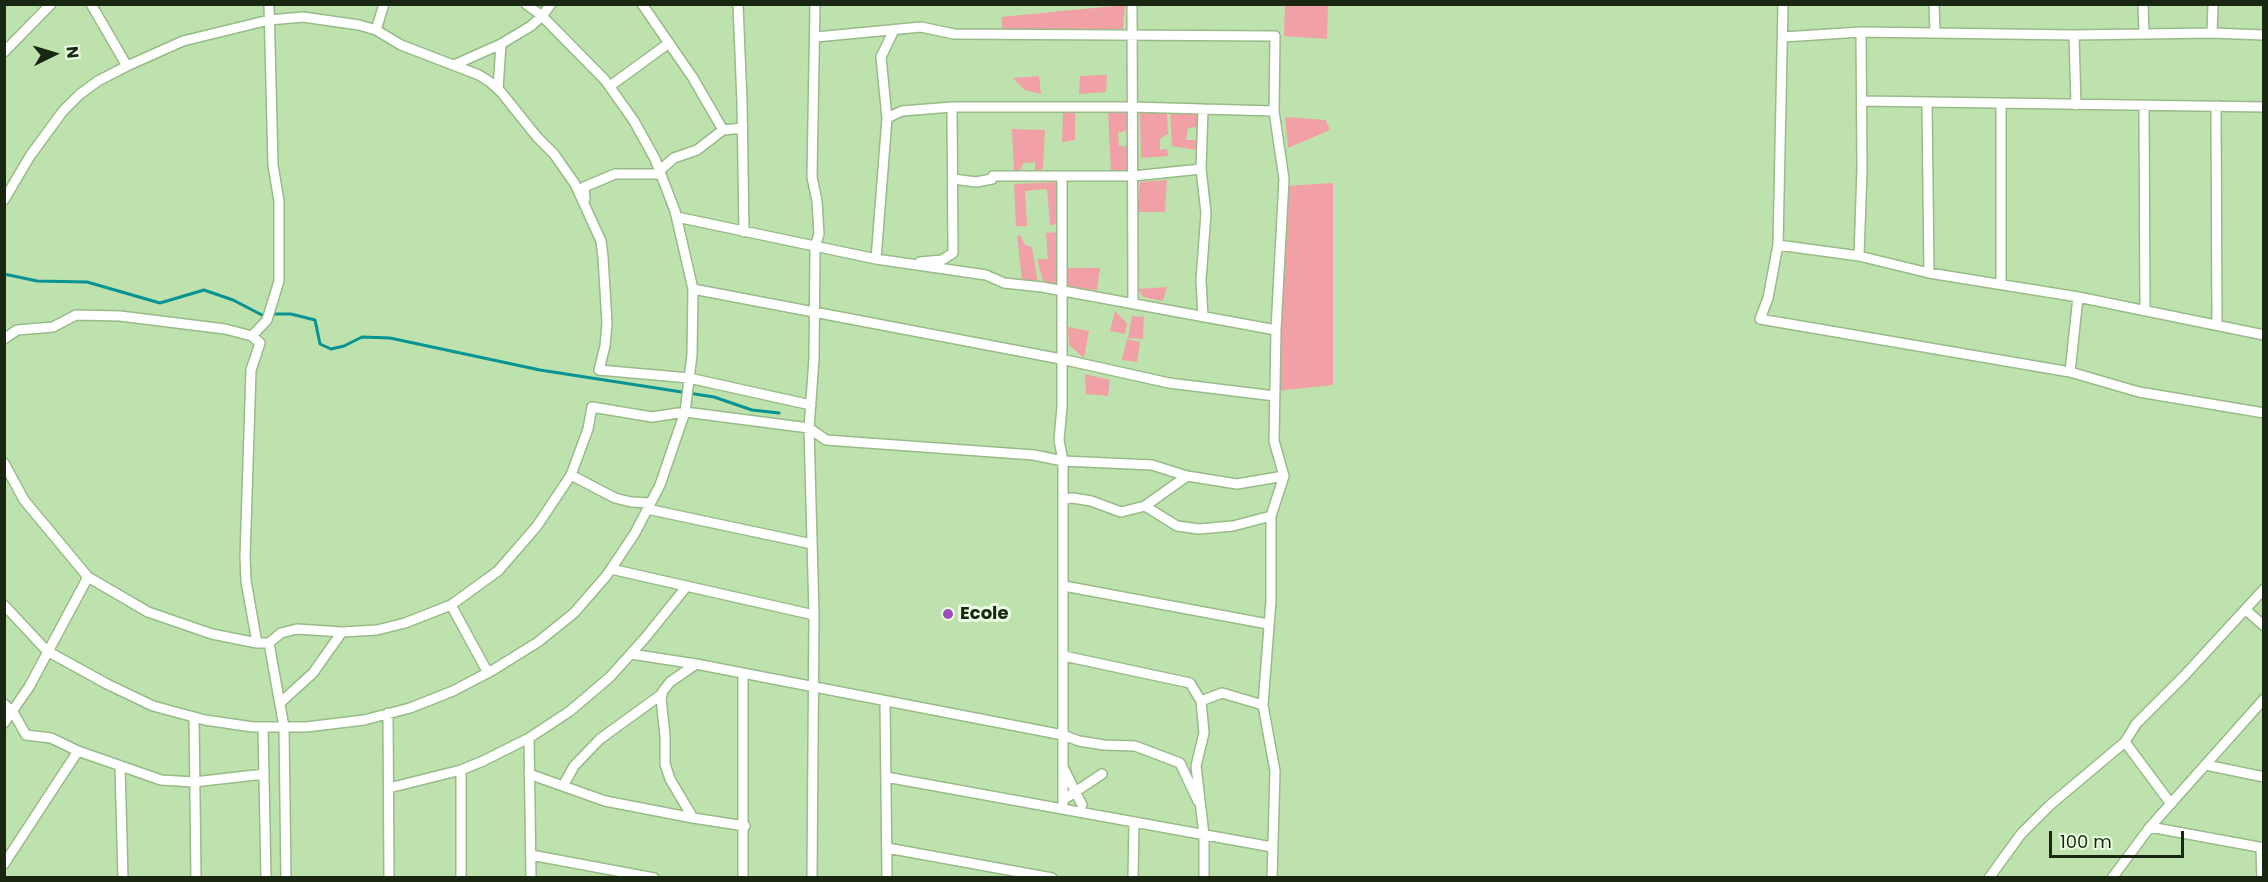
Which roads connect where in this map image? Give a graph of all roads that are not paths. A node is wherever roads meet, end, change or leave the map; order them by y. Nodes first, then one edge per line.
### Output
1 (51, 4) edge
2 (91, 4) edge
3 (268, 4) edge
4 (384, 4) edge
5 (526, 4) edge
6 (551, 4) edge
7 (642, 4) edge
8 (738, 4) edge
9 (815, 4) edge
10 (1132, 4) edge
11 (1783, 4) edge
12 (1935, 4) edge
13 (2143, 4) edge
14 (2213, 4) edge
15 (542, 16) junction
16 (269, 20) junction
17 (376, 30) junction
18 (894, 30) junction
19 (1861, 32) junction
20 (1935, 33) junction
21 (2212, 33) junction
22 (2144, 34) junction
23 (2074, 35) junction
24 (2264, 35) edge
25 (1132, 36) junction
26 (816, 37) junction
27 (1783, 37) junction
28 (669, 43) junction
29 (501, 44) junction
30 (4, 52) edge
31 (454, 65) junction
32 (128, 66) junction
33 (610, 86) junction
34 (498, 89) junction
35 (1863, 101) junction
36 (1927, 103) junction
37 (2001, 104) junction
38 (2076, 105) junction
39 (2144, 106) junction
40 (2216, 106) junction
41 (952, 107) junction
42 (1132, 107) junction
43 (2264, 107) edge
44 (1203, 109) junction
45 (1275, 111) junction
46 (887, 118) junction
47 (743, 128) junction
48 (723, 130) junction
49 (1201, 169) junction
50 (659, 173) junction
51 (1133, 176) junction
52 (1062, 178) junction
53 (953, 179) junction
54 (4, 200) edge
55 (585, 202) junction
56 (677, 217) junction
57 (744, 232) junction
58 (1778, 245) junction
59 (815, 246) junction
60 (1859, 256) junction
61 (876, 259) junction
62 (904, 263) junction
63 (1929, 273) junction
64 (2001, 284) junction
65 (693, 289) junction
66 (1063, 291) junction
67 (2078, 297) junction
68 (1133, 303) junction
69 (2145, 311) junction
70 (813, 313) junction
71 (1203, 317) junction
72 (2217, 325) junction
73 (1276, 330) junction
74 (2264, 335) edge
75 (252, 336) junction
76 (4, 339) edge
77 (1061, 359) junction
78 (2070, 372) junction
79 (689, 378) junction
80 (1275, 396) junction
81 (811, 405) junction
82 (685, 412) junction
83 (2264, 413) edge
84 (809, 429) junction
85 (1063, 461) junction
86 (4, 463) edge
87 (571, 476) junction
88 (1187, 476) junction
89 (1284, 476) junction
90 (1063, 499) junction
91 (649, 506) junction
92 (1145, 506) junction
93 (1271, 516) junction
94 (812, 544) junction
95 (611, 569) junction
96 (88, 577) junction
97 (687, 586) junction
98 (1064, 586) junction
99 (2264, 589) edge
100 (451, 604) junction
101 (4, 605) edge
102 (2246, 610) junction
103 (814, 615) junction
104 (1268, 624) junction
105 (2264, 626) edge
106 (342, 632) junction
107 (257, 643) junction
108 (269, 643) junction
109 (47, 651) junction
110 (631, 654) junction
111 (1064, 656) junction
112 (696, 664) junction
113 (488, 673) junction
114 (743, 675) junction
115 (814, 688) junction
116 (662, 694) junction
117 (2264, 699) edge
118 (885, 701) junction
119 (1201, 701) junction
120 (280, 703) junction
121 (4, 704) edge
122 (1263, 705) junction
123 (13, 712) junction
124 (388, 713) junction
125 (194, 717) junction
126 (4, 723) edge
127 (263, 726) junction
128 (284, 727) junction
129 (1063, 735) junction
130 (529, 738) junction
131 (2125, 742) junction
132 (78, 752) junction
133 (2206, 765) junction
134 (120, 766) junction
135 (1063, 767) junction
136 (461, 770) junction
137 (264, 774) junction
138 (529, 774) junction
139 (1102, 774) dead end
140 (886, 777) junction
141 (2264, 777) edge
142 (194, 782) junction
143 (563, 786) junction
144 (388, 788) junction
145 (1075, 791) junction
146 (1198, 801) junction
147 (1063, 804) junction
148 (2171, 804) junction
149 (1082, 805) dead end
150 (693, 818) junction
151 (1134, 822) junction
152 (745, 826) junction
153 (2150, 827) junction
154 (1204, 835) junction
155 (1272, 847) junction
156 (887, 848) junction
157 (2262, 848) edge
158 (531, 855) junction
159 (4, 864) edge
160 (600, 873) edge
161 (1991, 877) edge
162 (123, 878) edge
163 (196, 878) edge
164 (266, 878) edge
165 (286, 878) edge
166 (389, 878) edge
167 (461, 878) edge
168 (531, 878) edge
169 (654, 878) edge
170 (743, 878) edge
171 (812, 878) edge
172 (887, 878) edge
173 (1052, 878) edge
174 (1133, 878) edge
175 (1204, 878) edge
176 (1272, 878) edge
177 (2112, 878) edge
178 (2262, 878) edge

1 - 30 street
2 - 32 street
3 - 16 street
4 - 17 street
5 - 15 street
6 - 15 street
7 - 28 street
8 - 47 street
9 - 26 street
10 - 25 street
11 - 27 street
12 - 20 street
13 - 22 street
14 - 21 street
15 - 29 street
15 - 33 street
16 - 17 street
16 - 32 street
16 - 75 street
17 - 31 street
18 - 25 street
18 - 26 street
18 - 46 street
19 - 20 street
19 - 27 street
19 - 35 street
20 - 23 street
21 - 22 street
21 - 24 street
22 - 23 street
23 - 38 street
25 - 42 street
25 - 45 street
26 - 59 street
27 - 58 street
28 - 33 street
28 - 48 street
29 - 31 street
29 - 34 street
31 - 34 street
32 - 54 street
33 - 50 street
34 - 55 street
35 - 36 street
35 - 60 street
36 - 37 street
36 - 63 street
37 - 38 street
37 - 64 street
38 - 39 street
39 - 40 street
39 - 69 street
40 - 43 street
40 - 72 street
41 - 42 street
41 - 46 street
41 - 53 street
42 - 44 street
42 - 51 street
44 - 45 street
44 - 49 street
45 - 73 street
46 - 61 street
47 - 48 street
47 - 57 street
48 - 50 street
49 - 51 street
49 - 71 street
50 - 55 street
50 - 56 street
51 - 52 street
51 - 68 street
52 - 53 street
52 - 66 street
53 - 62 street
55 - 79 street
56 - 57 street
56 - 65 street
57 - 59 street
58 - 60 street
58 - 78 street
59 - 61 street
59 - 70 street
60 - 63 street
61 - 62 street
62 - 66 street
63 - 64 street
64 - 67 street
65 - 70 street
65 - 79 street
66 - 68 street
66 - 77 street
67 - 69 street
67 - 78 street
68 - 71 street
69 - 72 street
70 - 77 street
70 - 81 street
71 - 73 street
72 - 74 street
73 - 80 street
75 - 76 street
75 - 107 street
77 - 80 street
77 - 85 street
78 - 83 street
79 - 81 street
79 - 82 street
80 - 89 street
81 - 84 street
82 - 84 street
82 - 87 street
82 - 91 street
84 - 85 street
84 - 94 street
85 - 88 street
85 - 90 street
86 - 96 street
87 - 91 street
87 - 100 street
88 - 89 street
88 - 92 street
89 - 93 street
90 - 92 street
90 - 98 street
91 - 94 street
91 - 95 street
92 - 93 street
93 - 104 street
94 - 103 street
95 - 97 street
95 - 113 street
96 - 107 street
96 - 109 street
97 - 103 street
97 - 110 street
98 - 104 street
98 - 111 street
99 - 102 street
100 - 106 street
100 - 113 street
101 - 109 street
102 - 105 street
102 - 131 street
103 - 115 street
104 - 122 street
106 - 108 street
106 - 120 street
107 - 108 street
108 - 120 street
109 - 123 street
109 - 125 street
110 - 112 street
110 - 130 street
111 - 119 street
111 - 129 street
112 - 114 street
112 - 116 street
113 - 124 street
114 - 115 street
114 - 152 street
115 - 118 street
115 - 171 street
116 - 143 street
116 - 150 street
117 - 133 street
118 - 129 street
118 - 140 street
119 - 122 street
119 - 146 street
120 - 128 street
121 - 123 street
122 - 155 street
123 - 126 street
123 - 132 street
124 - 128 street
124 - 144 street
125 - 127 street
125 - 142 street
127 - 128 street
127 - 137 street
128 - 165 street
129 - 135 street
129 - 146 street
130 - 136 street
130 - 138 street
131 - 148 street
131 - 161 street
132 - 134 street
132 - 159 street
133 - 141 street
133 - 148 street
134 - 142 street
134 - 162 street
135 - 145 street
135 - 147 street
136 - 144 street
136 - 167 street
137 - 142 street
137 - 164 street
138 - 143 street
138 - 158 street
139 - 145 street
140 - 147 street
140 - 156 street
142 - 163 street
143 - 150 street
144 - 166 street
145 - 147 street
145 - 149 street
146 - 154 street
147 - 151 street
148 - 153 street
150 - 152 street
151 - 154 street
151 - 174 street
152 - 170 street
153 - 157 street
153 - 177 street
154 - 155 street
154 - 175 street
155 - 176 street
156 - 172 street
156 - 173 street
157 - 178 street
158 - 160 street
158 - 168 street
160 - 169 street

